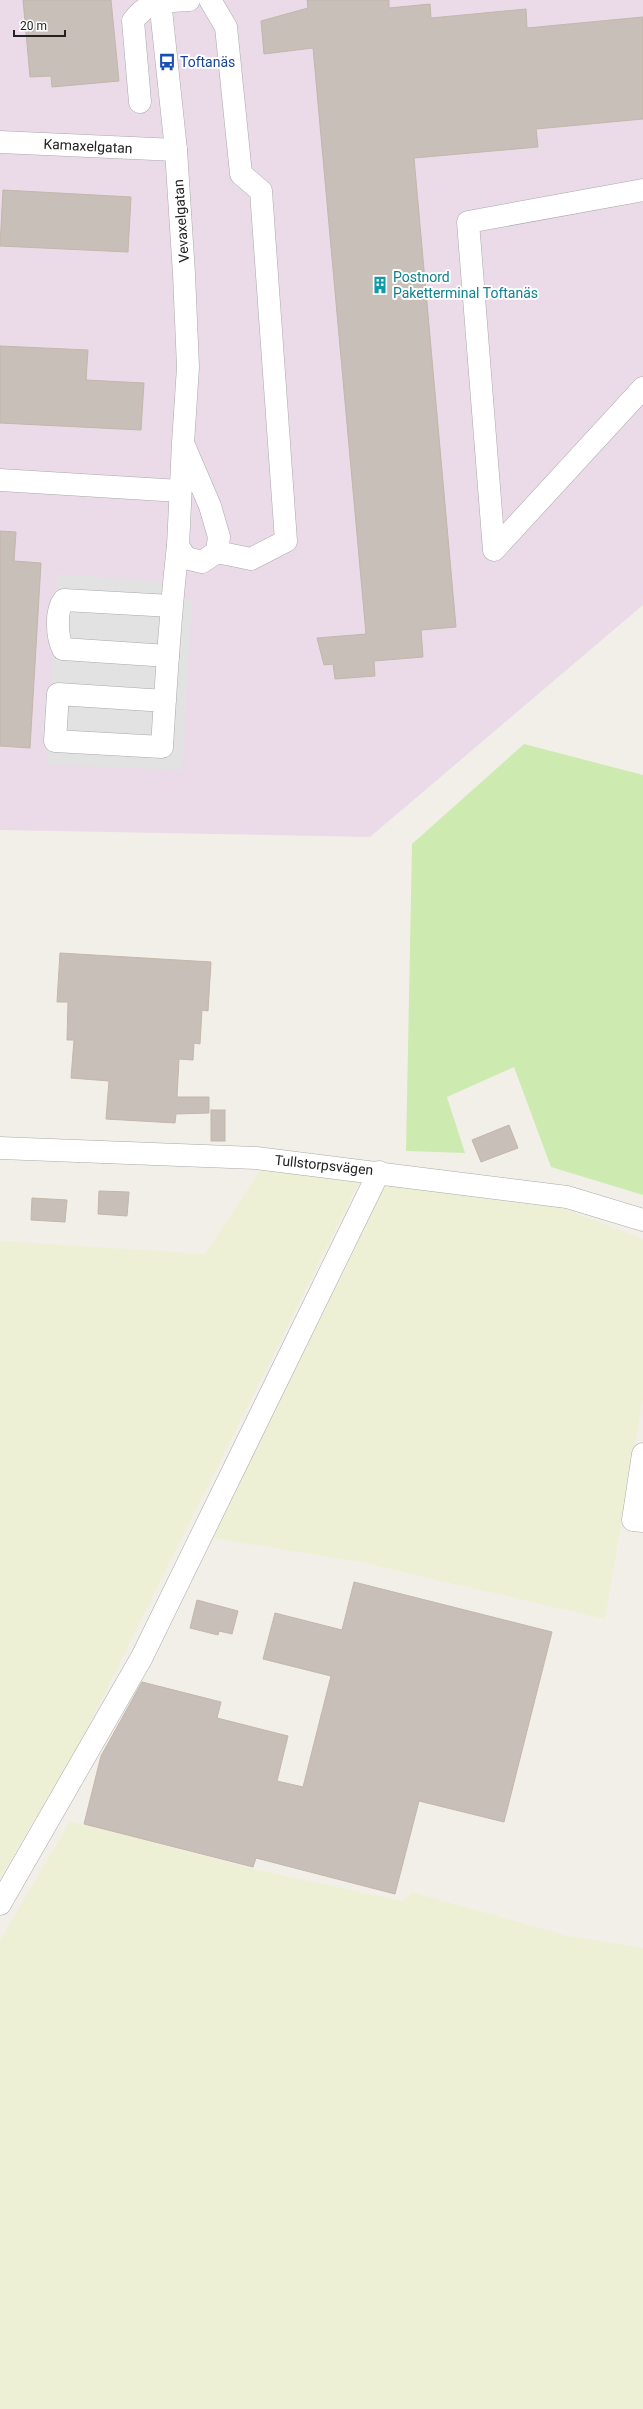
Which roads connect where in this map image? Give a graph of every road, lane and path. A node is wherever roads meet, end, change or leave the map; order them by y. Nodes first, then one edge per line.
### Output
1 (189, 0) edge
2 (210, 0) edge
3 (160, 1) edge
4 (140, 102) dead end
5 (0, 142) edge
6 (176, 150) junction
7 (643, 190) edge
8 (643, 388) edge
9 (183, 443) junction
10 (0, 480) edge
11 (180, 491) junction
12 (178, 546) junction
13 (217, 552) junction
14 (171, 606) junction
15 (168, 656) junction
16 (165, 701) junction
17 (0, 1148) edge
18 (379, 1172) junction
19 (643, 1220) edge
20 (643, 1454) edge
21 (643, 1521) edge
22 (0, 1904) edge

1 - 3 street
2 - 13 street
3 - 4 street
3 - 6 street, Vevaxelgatan
5 - 6 street, Kamaxelgatan
6 - 9 street, Vevaxelgatan
7 - 8 street
9 - 11 street, Vevaxelgatan
9 - 13 street, Vevaxelgatan
10 - 11 street
11 - 12 street, Vevaxelgatan
12 - 13 street
12 - 14 street, Vevaxelgatan
14 - 15 street, Vevaxelgatan
14 - 15 street
15 - 16 street, Vevaxelgatan
16 - 16 street, Vevaxelgatan
17 - 18 street, Tullstorpsvägen
18 - 19 street, Tullstorpsvägen
18 - 22 street
20 - 21 street

